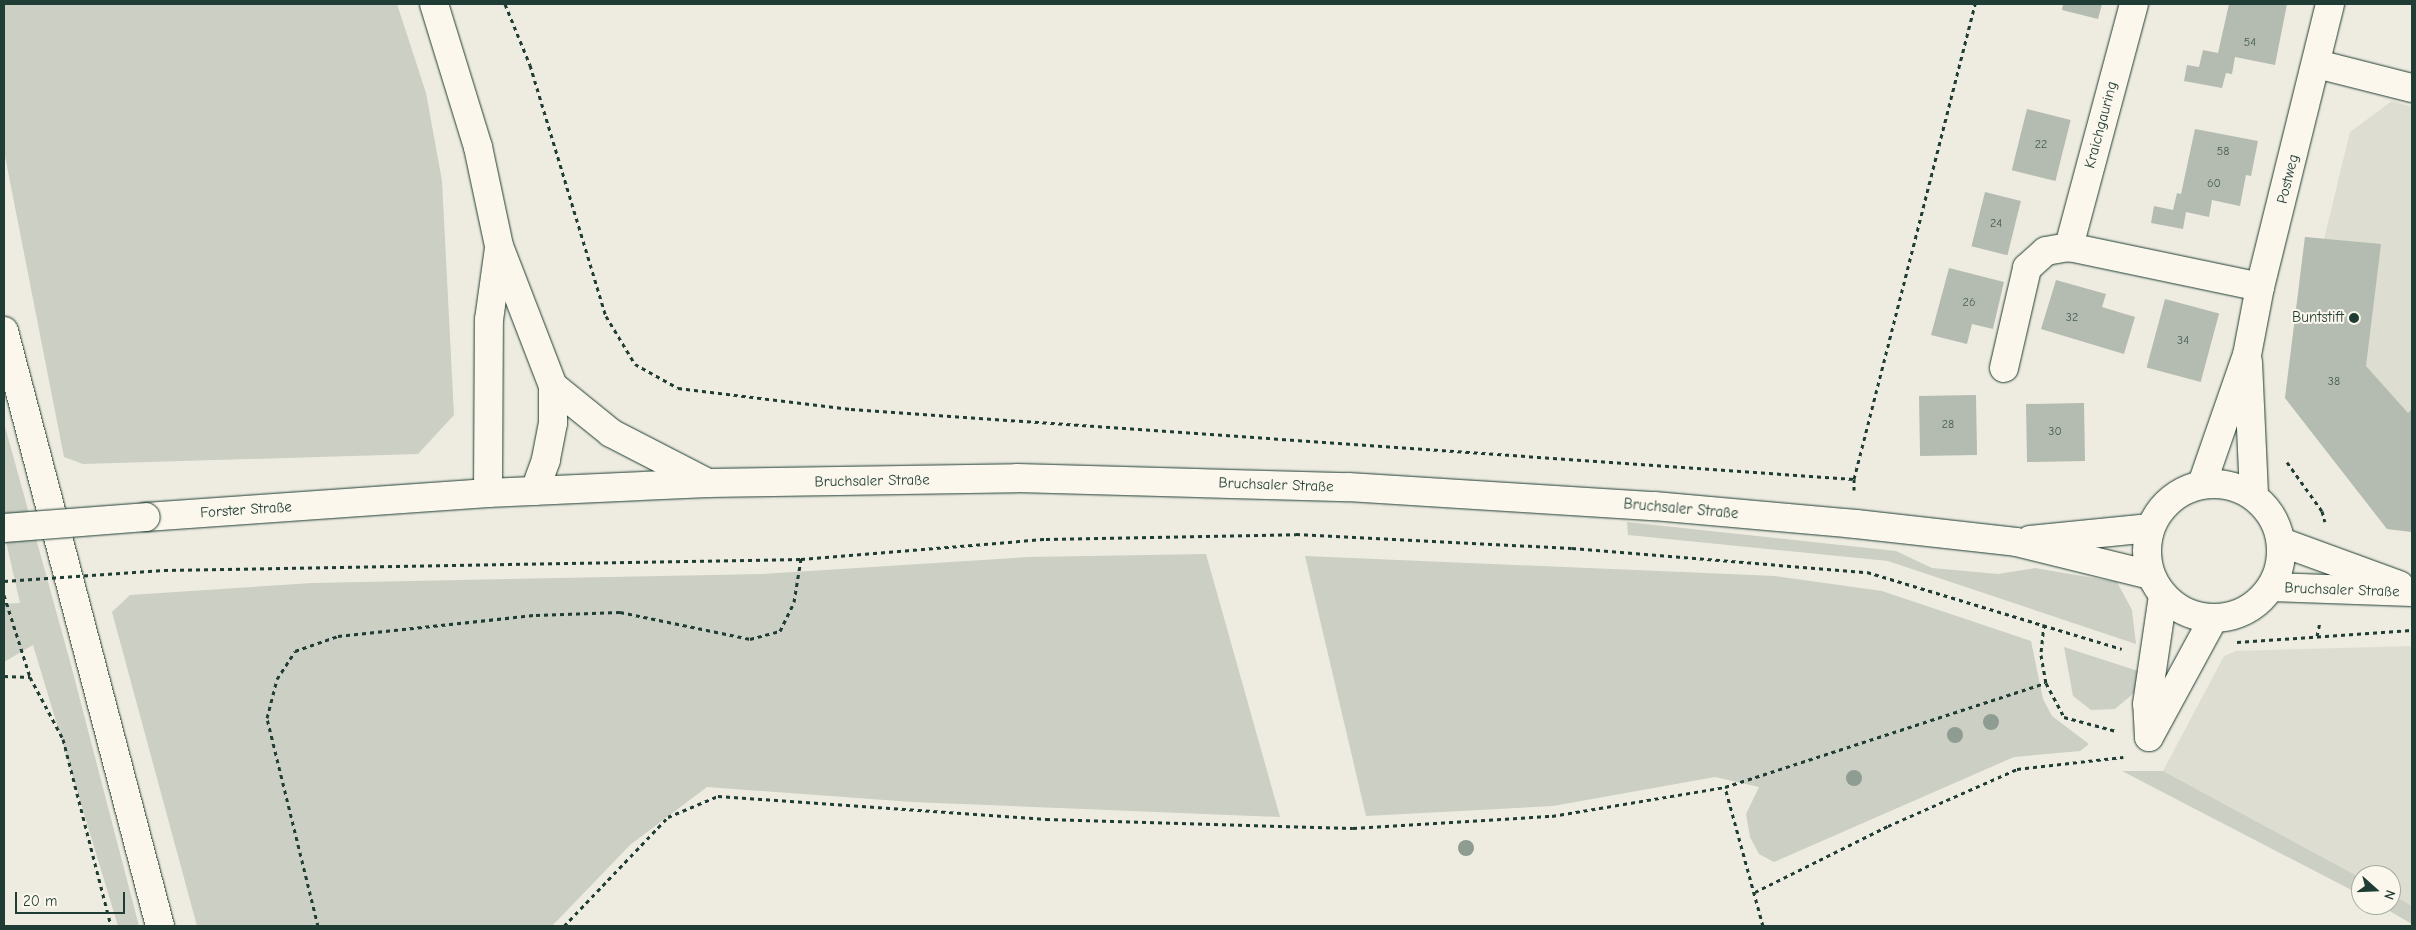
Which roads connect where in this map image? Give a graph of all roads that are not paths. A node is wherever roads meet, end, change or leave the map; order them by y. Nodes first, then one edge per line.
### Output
1 (434, 4) edge
2 (2134, 4) edge
3 (2330, 4) edge
4 (2317, 64) junction
5 (2412, 88) edge
6 (499, 246) junction
7 (2069, 247) junction
8 (2260, 287) junction
9 (4, 331) edge
10 (2248, 355) junction
11 (2004, 368) dead end
12 (553, 386) junction
13 (708, 482) junction
14 (2202, 484) junction
15 (535, 491) junction
16 (488, 493) junction
17 (2254, 496) junction
18 (4, 528) edge
19 (2150, 528) junction
20 (2016, 542) junction
21 (2281, 542) junction
22 (2156, 585) junction
23 (2271, 587) junction
24 (2412, 591) edge
25 (2213, 619) junction
26 (160, 926) edge

1 - 6 street
2 - 7 street, Kraichgauring
3 - 4 street, Postweg
4 - 5 street
4 - 8 street, Postweg
6 - 12 street
6 - 16 street
7 - 8 street
7 - 11 street
8 - 10 street, Postweg
9 - 26 street
10 - 14 street, Postweg
10 - 17 street, Postweg
12 - 13 street
12 - 15 street
13 - 15 street, Bruchsaler Straße
13 - 20 street, Bruchsaler Straße
14 - 17 street, Bruchsaler Straße
14 - 19 street, Bruchsaler Straße
15 - 16 street, Forster Straße
16 - 18 street, Forster Straße, bridge
17 - 21 street, Bruchsaler Straße
19 - 20 street, Bruchsaler Straße
19 - 22 street, Bruchsaler Straße
20 - 22 street, Bruchsaler Straße
21 - 23 street, Bruchsaler Straße
21 - 24 street, Bruchsaler Straße
22 - 25 street, Bruchsaler Straße
22 - 25 street
23 - 24 street, Bruchsaler Straße
23 - 25 street, Bruchsaler Straße

